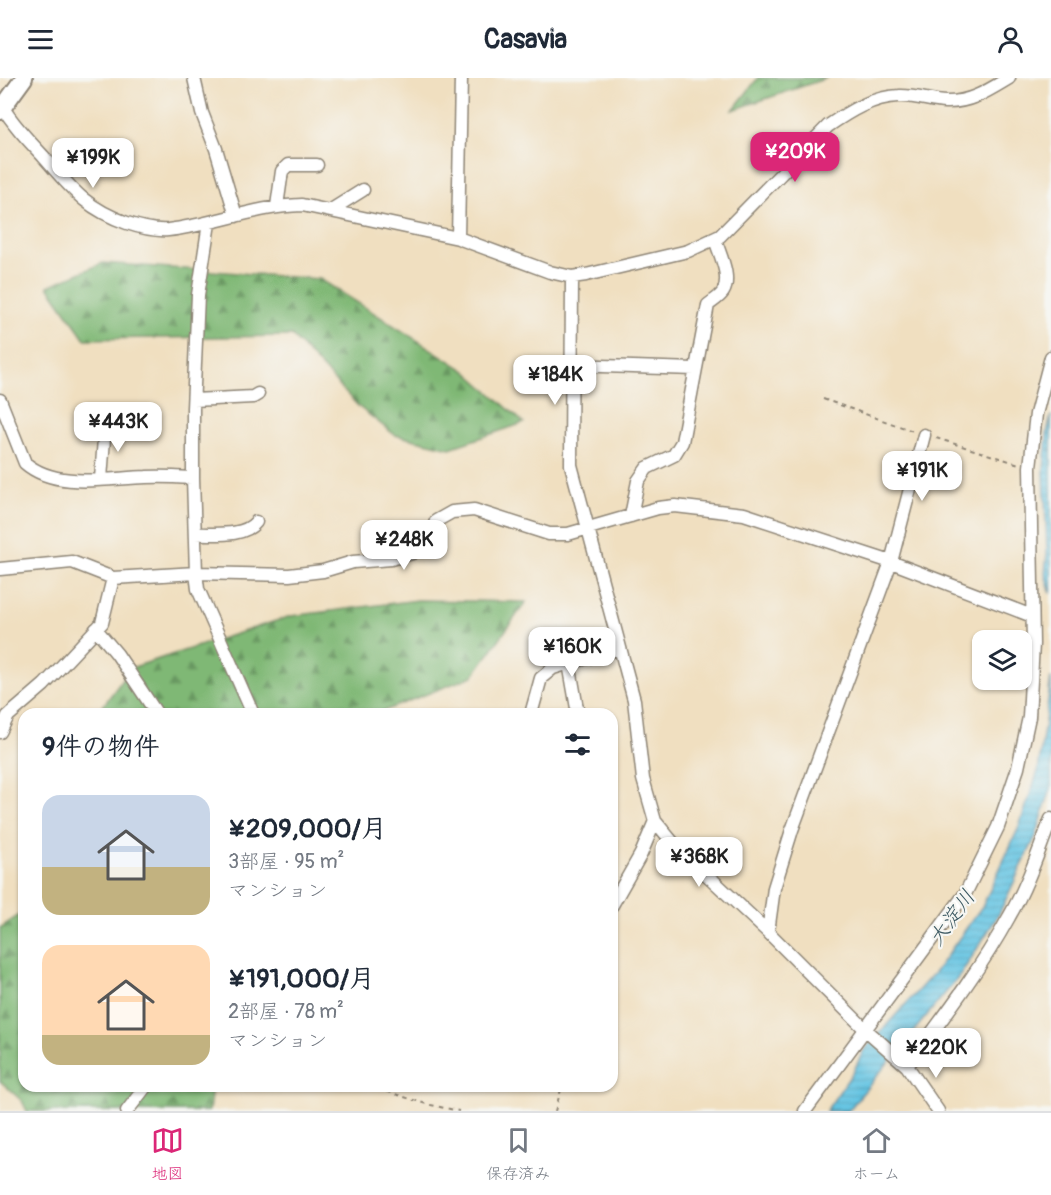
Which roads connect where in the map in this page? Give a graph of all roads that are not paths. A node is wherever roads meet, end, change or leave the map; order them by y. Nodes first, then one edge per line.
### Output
1 (24, 78) edge
2 (194, 78) edge
3 (461, 78) edge
4 (1009, 78) edge
5 (1, 107) edge
6 (317, 165) dead end
7 (363, 190) dead end
8 (277, 206) junction
9 (331, 210) junction
10 (236, 216) junction
11 (209, 223) junction
12 (458, 238) junction
13 (715, 239) junction
14 (572, 277) junction
15 (1051, 357) edge
16 (571, 365) junction
17 (695, 369) junction
18 (258, 394) dead end
19 (0, 400) edge
20 (193, 404) junction
21 (227, 409) dead end
22 (105, 425) dead end
23 (924, 435) road end
24 (193, 478) junction
25 (101, 479) junction
26 (631, 516) junction
27 (256, 522) dead end
28 (588, 529) junction
29 (195, 534) junction
30 (891, 562) junction
31 (0, 569) edge
32 (196, 573) junction
33 (113, 578) junction
34 (1032, 616) junction
35 (96, 629) junction
36 (620, 648) junction
37 (569, 663) junction
38 (153, 708) edge
39 (250, 708) edge
40 (533, 708) edge
41 (577, 708) edge
42 (0, 732) edge
43 (1051, 819) edge
44 (655, 821) junction
45 (618, 894) edge
46 (768, 932) junction
47 (868, 1032) junction
48 (907, 1066) junction
49 (141, 1092) edge
50 (127, 1111) edge
51 (805, 1111) edge
52 (938, 1111) edge

1 - 5 main road
2 - 10 street
3 - 12 street
4 - 13 street
5 - 11 street
6 - 8 street
7 - 9 street
8 - 9 street
8 - 10 street
9 - 12 street
10 - 11 street
11 - 20 street
12 - 14 street
13 - 14 street
13 - 17 street
14 - 16 street
15 - 34 street
16 - 17 street
16 - 28 street
17 - 26 street
18 - 20 street
19 - 25 street
20 - 21 street
20 - 24 street
22 - 25 street
23 - 30 street
24 - 25 street
24 - 29 street
26 - 28 street
26 - 30 street
27 - 29 street
28 - 32 street
28 - 36 street
29 - 32 street
30 - 34 street
30 - 46 street
31 - 33 street
32 - 33 street
32 - 39 street
33 - 35 street
34 - 47 street
35 - 38 street
35 - 42 street
36 - 37 street
36 - 44 street
37 - 40 street
37 - 41 street
43 - 48 street
44 - 45 street
44 - 46 street
46 - 47 street
47 - 48 street
47 - 51 street
48 - 52 street
49 - 50 street

